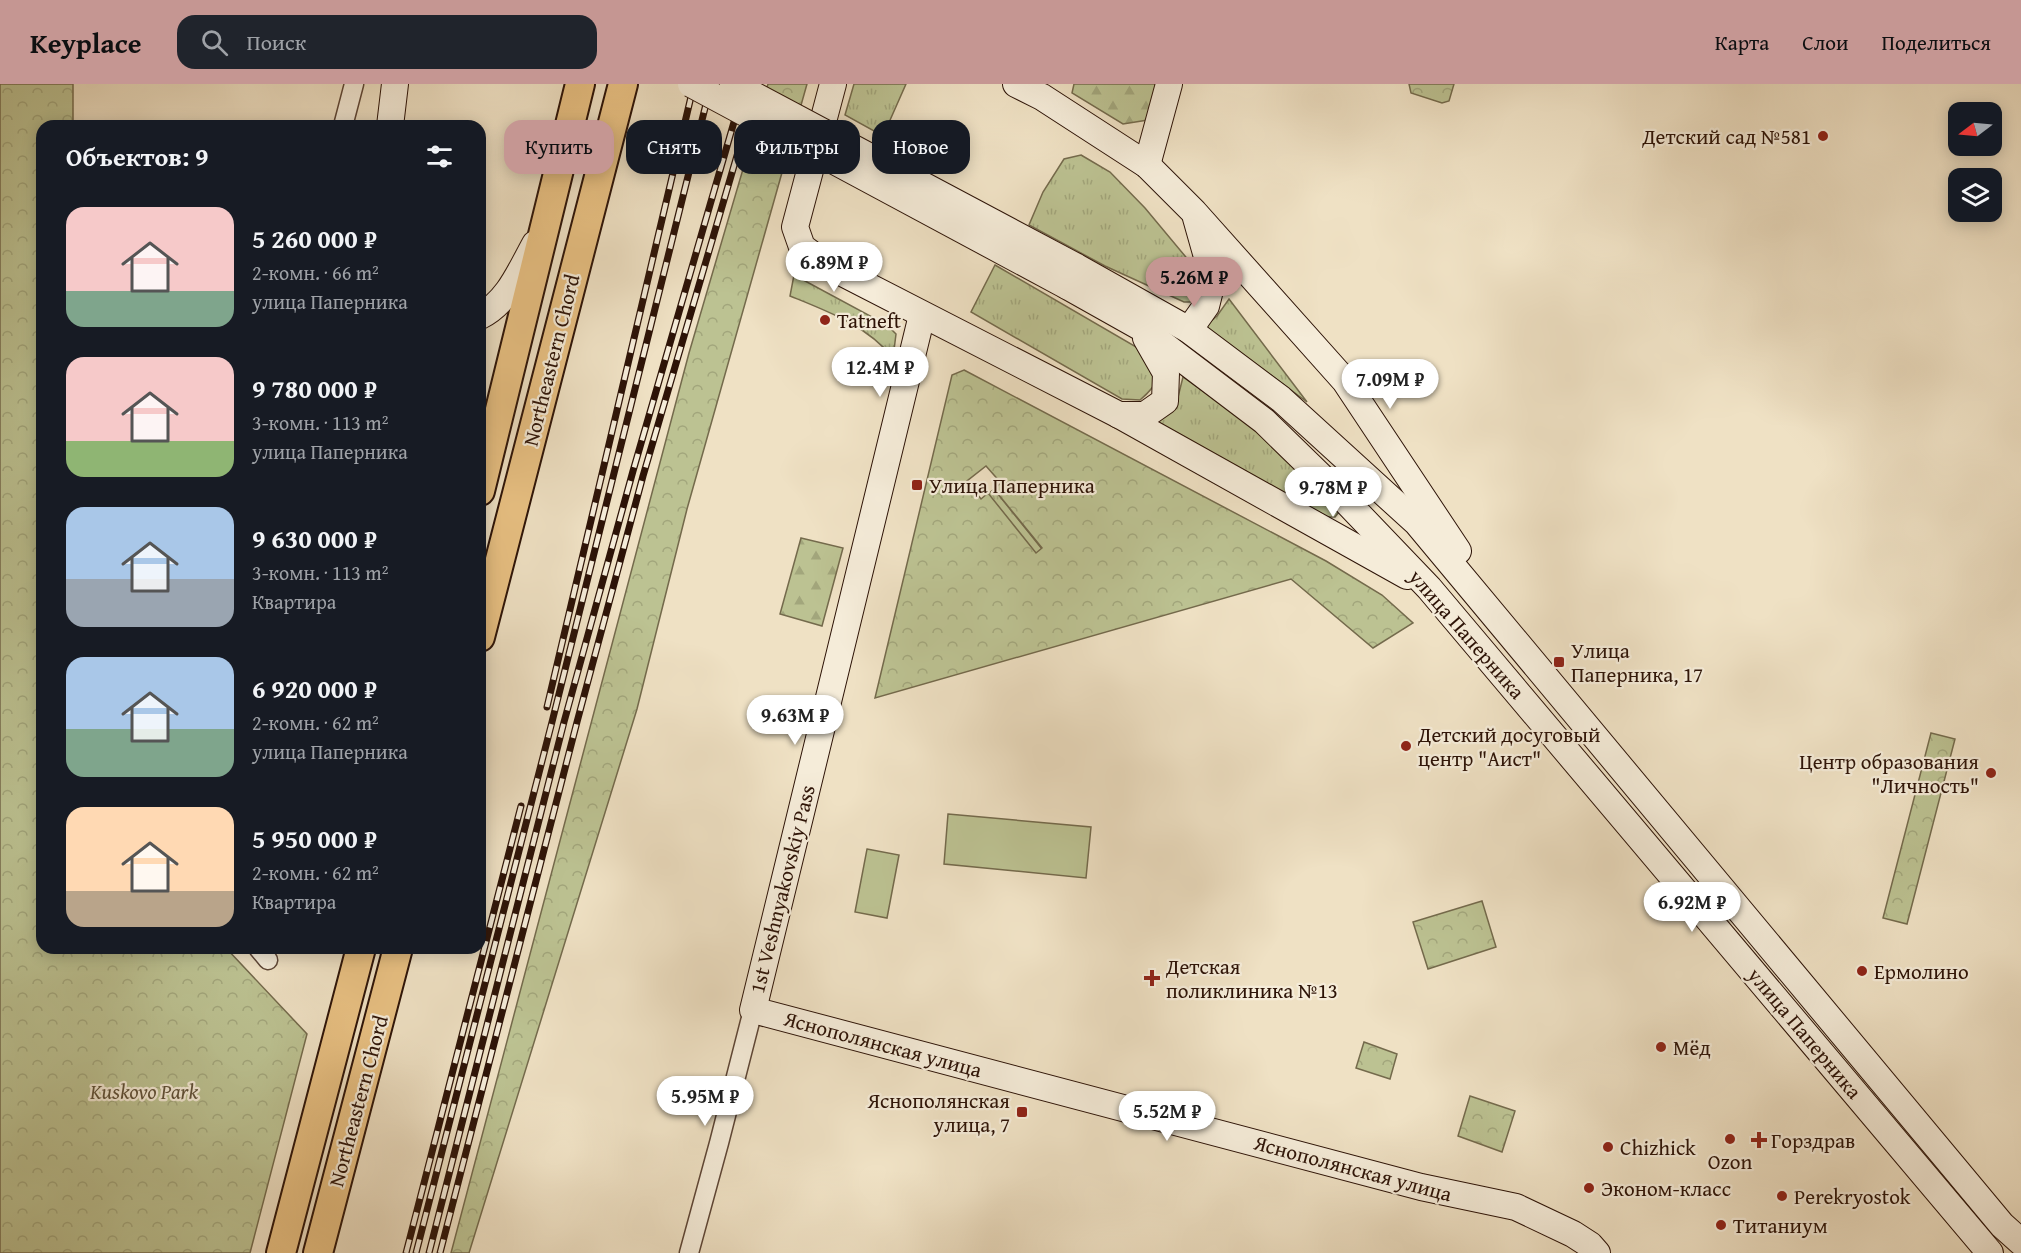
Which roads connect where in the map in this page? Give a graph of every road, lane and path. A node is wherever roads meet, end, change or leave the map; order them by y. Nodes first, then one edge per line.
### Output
1 (354, 84) edge
2 (395, 84) edge
3 (580, 84) edge
4 (623, 84) edge
5 (691, 84) edge
6 (733, 84) edge
7 (833, 84) edge
8 (1016, 84) edge
9 (1169, 84) edge
10 (345, 120) edge
11 (391, 120) edge
12 (1147, 165) junction
13 (1194, 212) junction
14 (544, 228) junction
15 (1071, 276) junction
16 (486, 312) edge
17 (922, 315) junction
18 (1140, 327) junction
19 (1189, 330) junction
20 (1119, 416) junction
21 (486, 466) edge
22 (1429, 588) junction
23 (486, 614) edge
24 (1526, 654) junction
25 (359, 954) edge
26 (396, 954) edge
27 (753, 1010) junction
28 (2021, 1242) edge
29 (281, 1253) edge
30 (318, 1253) edge
31 (689, 1253) edge
32 (1597, 1253) edge
33 (1990, 1253) edge

1 - 10 street
2 - 11 main road
3 - 14 main road, Northeastern Chord
4 - 23 main road, Northeastern Chord
5 - 15 main road, bridge
6 - 15 main road, bridge
7 - 17 main road
8 - 12 main road
9 - 12 main road
12 - 13 main road
13 - 19 main road
13 - 24 main road
14 - 16 main road
14 - 21 main road, Northeastern Chord
15 - 18 main road, улица Паперника
15 - 19 main road, улица Паперника
17 - 20 main road
17 - 27 main road, 1st Veshnyakovskiy Pass
18 - 20 main road
18 - 22 main road, улица Паперника
19 - 24 main road, улица Паперника
20 - 22 main road
22 - 33 main road, улица Паперника
24 - 28 main road, улица Паперника
25 - 29 main road, Northeastern Chord
26 - 30 main road, Northeastern Chord
27 - 31 street, 1st Veshnyakovskiy Pass
27 - 32 main road, Яснополянская улица

